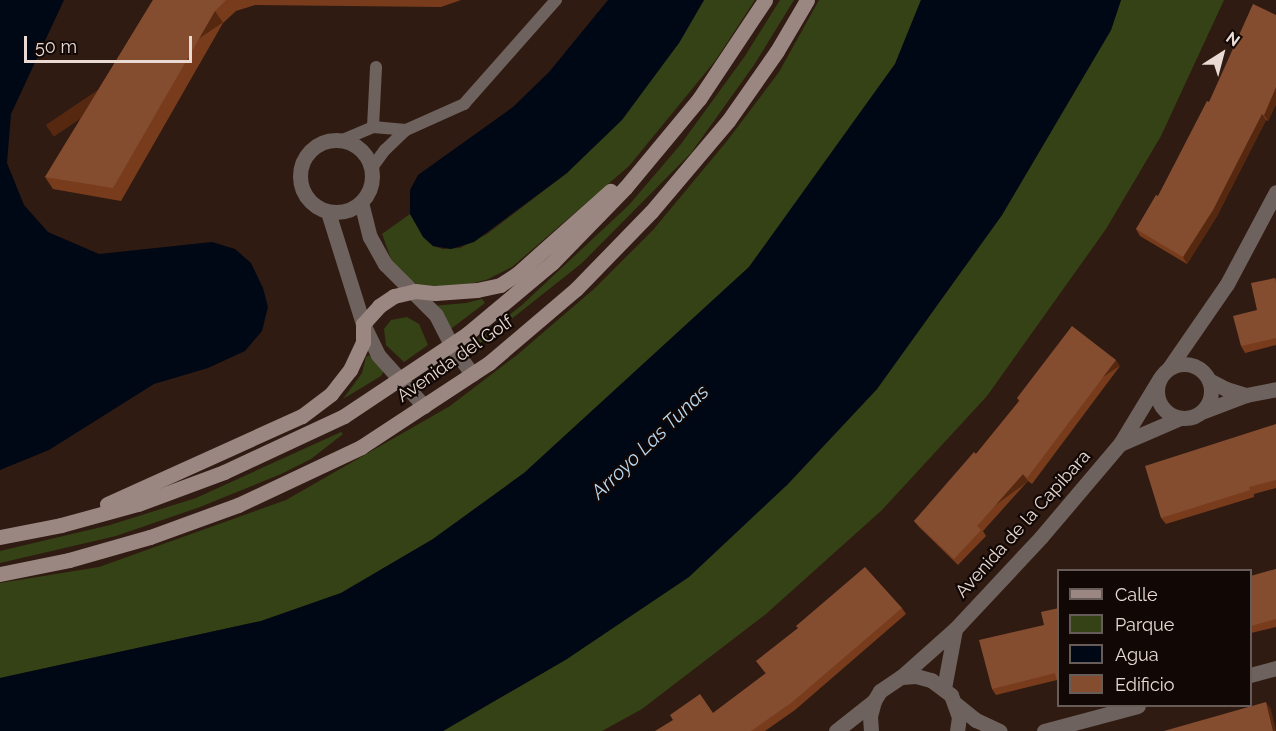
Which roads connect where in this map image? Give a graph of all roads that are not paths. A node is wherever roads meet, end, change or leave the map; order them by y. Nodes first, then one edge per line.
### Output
1 (556, 0) edge
2 (765, 0) edge
3 (807, 0) edge
4 (376, 67) dead end
5 (373, 127) junction
6 (406, 130) junction
7 (345, 140) junction
8 (660, 148) junction
9 (371, 170) junction
10 (1276, 192) edge
11 (361, 202) junction
12 (328, 212) junction
13 (415, 291) junction
14 (1202, 323) junction
15 (363, 324) junction
16 (450, 345) junction
17 (1195, 366) junction
18 (1165, 373) junction
19 (472, 374) junction
20 (401, 378) junction
21 (1209, 380) junction
22 (1276, 389) edge
23 (1246, 395) junction
24 (424, 406) junction
25 (1204, 411) junction
26 (1179, 418) junction
27 (1119, 444) junction
28 (61, 525) junction
29 (0, 537) edge
30 (0, 574) edge
31 (955, 629) junction
32 (1276, 668) edge
33 (1252, 675) edge
34 (901, 677) junction
35 (944, 688) junction
36 (874, 701) junction
37 (956, 704) junction
38 (1131, 707) edge
39 (836, 731) edge
40 (871, 731) edge
41 (957, 731) edge
42 (1000, 731) edge
43 (1044, 731) edge

1 - 6 lane
2 - 8 street, Avenida del Golf
3 - 19 street, Avenida del Golf
4 - 5 lane
5 - 6 lane
5 - 7 lane
6 - 9 lane
7 - 9 street
7 - 12 street
8 - 13 street
8 - 16 street, Avenida del Golf
9 - 11 street
10 - 14 street, Avenida de la Capibara
11 - 12 street
11 - 13 street
12 - 15 street
13 - 15 street
13 - 16 street
14 - 17 street, Avenida de la Capibara
14 - 18 street, Avenida de la Capibara
15 - 20 street
15 - 28 street
16 - 19 street
16 - 20 street, Avenida del Golf
17 - 18 street
17 - 21 street
18 - 26 street
18 - 27 street, Avenida de la Capibara
19 - 24 street, Avenida del Golf
20 - 24 street
20 - 28 street, Avenida del Golf
21 - 23 street
21 - 25 street
22 - 23 street, Avenida de la Capibara
23 - 25 street, Avenida de la Capibara
24 - 30 street, Avenida del Golf
25 - 26 street, Avenida de la Capibara
26 - 27 street, Avenida de la Capibara
27 - 31 street, Avenida de la Capibara
28 - 29 street, Avenida del Golf
31 - 34 street, Avenida de la Capibara
31 - 35 street
32 - 33 street
34 - 35 street
34 - 36 street, Avenida de la Capibara
35 - 37 street
36 - 39 street, Avenida de la Capibara
36 - 40 street
37 - 41 street
37 - 42 street
38 - 43 street

